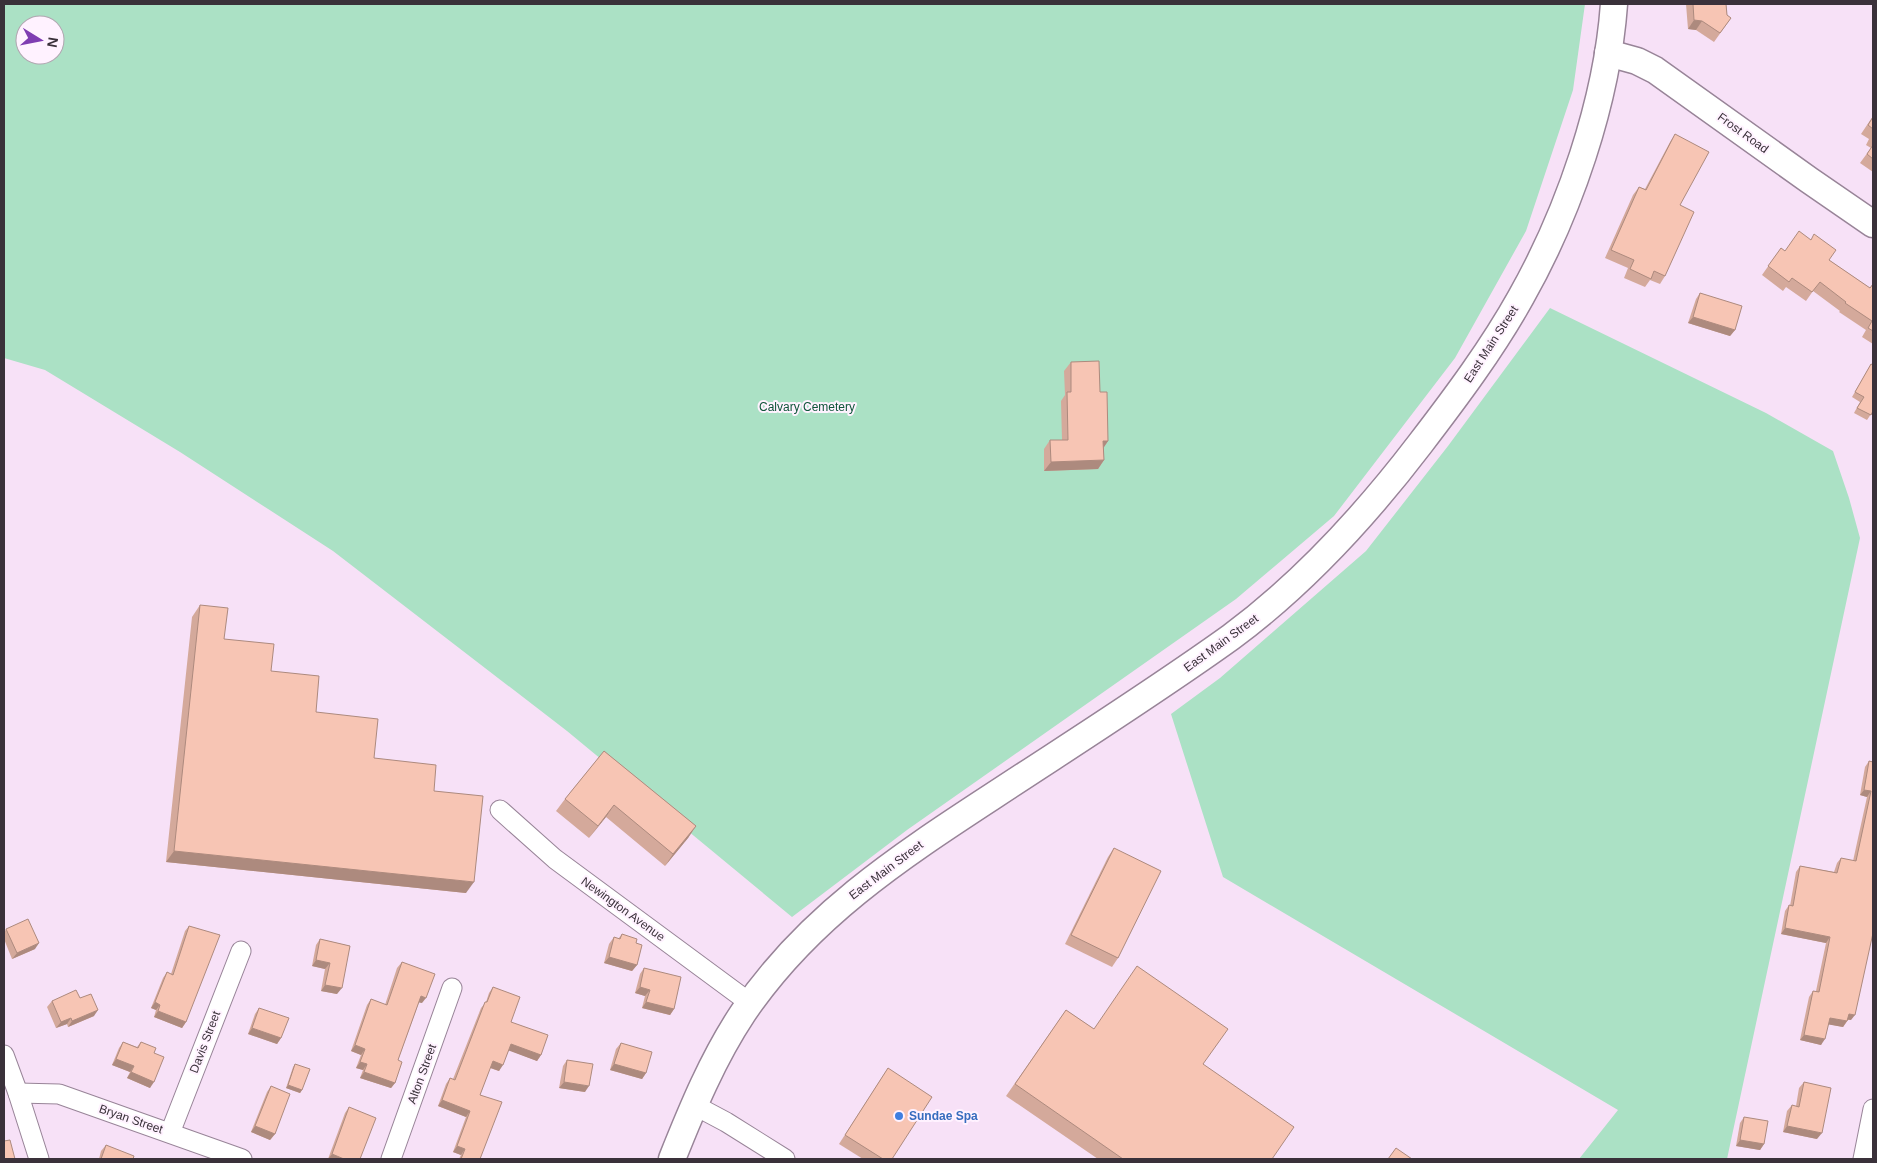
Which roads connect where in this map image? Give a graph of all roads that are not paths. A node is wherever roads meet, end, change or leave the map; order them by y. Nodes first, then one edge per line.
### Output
1 (1614, 4) edge
2 (1608, 53) junction
3 (1873, 224) edge
4 (500, 810) dead end
5 (241, 951) dead end
6 (452, 988) dead end
7 (750, 1003) junction
8 (4, 1055) edge
9 (18, 1093) junction
10 (694, 1105) junction
11 (1873, 1109) edge
12 (170, 1133) junction
13 (39, 1159) edge
14 (242, 1159) edge
15 (391, 1159) edge
16 (672, 1159) edge
17 (785, 1159) edge
18 (1863, 1159) edge

1 - 2 main road, East Main Street
2 - 3 main road, Frost Road
2 - 7 main road, East Main Street
4 - 7 street, Newington Avenue
5 - 12 street, Davis Street
6 - 15 street, Alton Street
7 - 10 main road, East Main Street
8 - 9 street
9 - 12 street, Bryan Street
9 - 13 street
10 - 16 main road, East Main Street
10 - 17 street
11 - 18 street
12 - 14 street, Bryan Street

